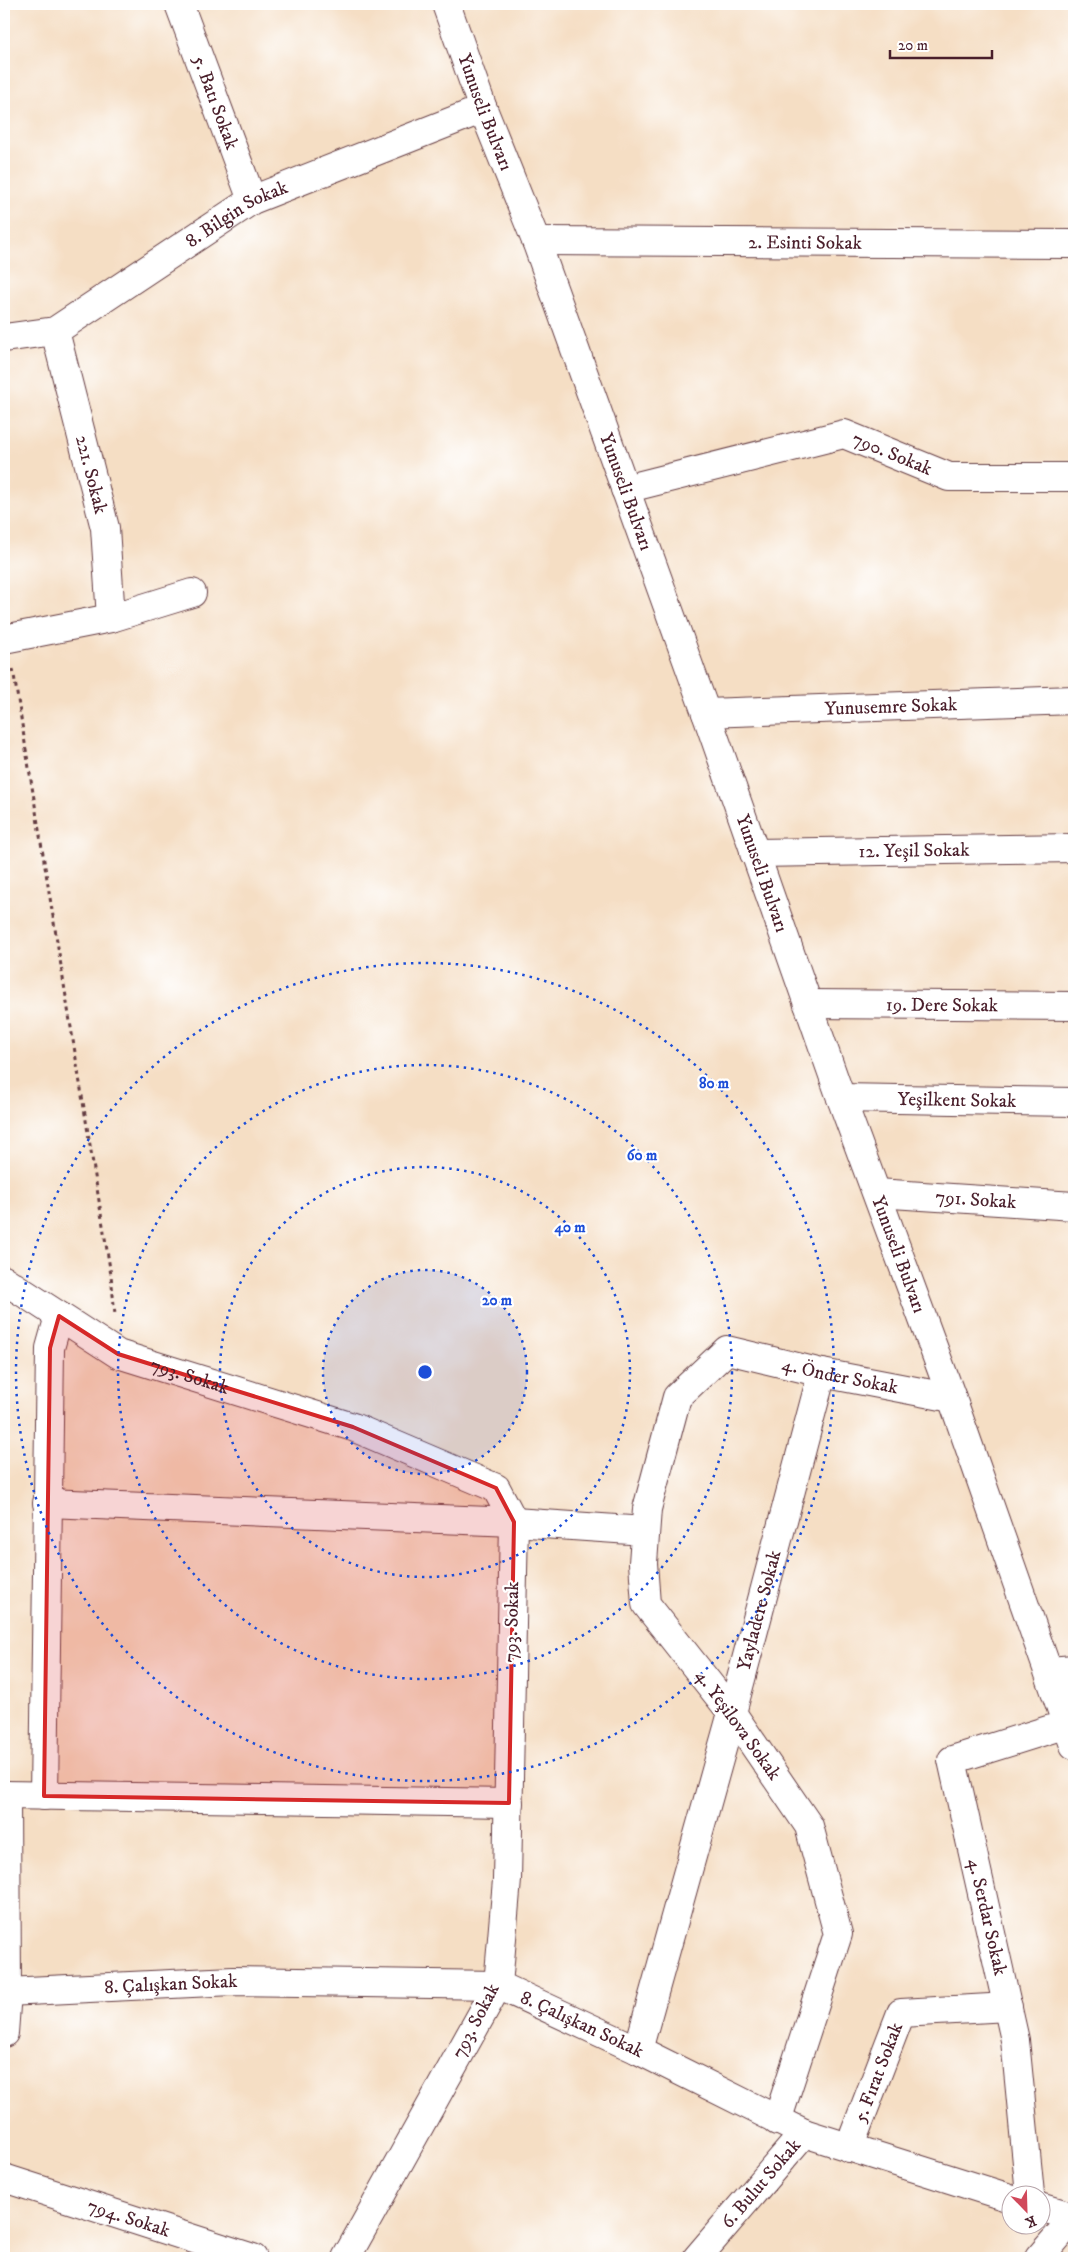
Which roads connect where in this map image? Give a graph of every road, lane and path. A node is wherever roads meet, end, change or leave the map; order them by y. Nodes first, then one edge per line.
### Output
1 (179, 4) edge
2 (446, 4) edge
3 (482, 110) junction
4 (252, 200) junction
5 (536, 241) junction
6 (1074, 244) edge
7 (55, 332) junction
8 (4, 338) edge
9 (1074, 477) edge
10 (625, 489) junction
11 (192, 593) dead end
12 (111, 618) junction
13 (6, 639) edge
14 (1074, 700) edge
15 (706, 713) junction
16 (1074, 848) edge
17 (754, 853) junction
18 (808, 1004) junction
19 (1074, 1006) edge
20 (841, 1098) junction
21 (1074, 1102) edge
22 (877, 1193) junction
23 (1074, 1206) edge
24 (4, 1280) edge
25 (59, 1316) junction
26 (728, 1350) joint
27 (118, 1354) junction
28 (822, 1373) junction
29 (952, 1398) junction
30 (47, 1503) junction
31 (514, 1522) junction
32 (646, 1531) junction
33 (1062, 1670) edge
34 (732, 1713) junction
35 (1071, 1735) edge
36 (5, 1795) edge
37 (44, 1796) junction
38 (509, 1803) junction
39 (498, 1985) junction
40 (7, 1992) junction
41 (1008, 2007) junction
42 (4, 2033) edge
43 (638, 2050) junction
44 (777, 2121) junction
45 (804, 2133) junction
46 (848, 2148) junction
47 (4, 2178) edge
48 (1029, 2184) edge
49 (1000, 2195) edge
50 (1050, 2210) edge
51 (1074, 2218) edge
52 (253, 2258) edge
53 (346, 2258) edge
54 (697, 2258) edge
55 (1040, 2258) edge

1 - 4 street, 5. Batı Sokak
2 - 3 street, Yunuseli Bulvarı
3 - 4 street, 8. Bilgin Sokak
3 - 5 street, Yunuseli Bulvarı
4 - 7 street, 8. Bilgin Sokak
5 - 6 street, 2. Esinti Sokak
5 - 10 street, Yunuseli Bulvarı
7 - 8 street, 8. Bilgin Sokak
7 - 12 street, 221. Sokak
9 - 10 street, 790. Sokak
10 - 15 street, Yunuseli Bulvarı
11 - 12 street
12 - 13 street
13 - 27 path
14 - 15 street, Yunusemre Sokak
15 - 17 street, Yunuseli Bulvarı
16 - 17 street, 12. Yeşil Sokak
17 - 18 street, Yunuseli Bulvarı
18 - 19 street, 19. Dere Sokak
18 - 20 street, Yunuseli Bulvarı
20 - 21 street, Yeşilkent Sokak
20 - 22 street, Yunuseli Bulvarı
22 - 23 street, 791. Sokak
22 - 29 street, Yunuseli Bulvarı
24 - 25 street, 793. Sokak
25 - 27 street, 793. Sokak
25 - 30 street
26 - 28 street, 4. Önder Sokak
26 - 32 street, 4. Yeşilova Sokak
27 - 31 street, 793. Sokak
28 - 29 street, 4. Önder Sokak
28 - 34 street, Yayladere Sokak
29 - 33 street, Yunuseli Bulvarı
30 - 31 street
30 - 37 street
31 - 32 street
31 - 38 street, 793. Sokak
32 - 34 street, 4. Yeşilova Sokak
33 - 35 street, Yunuseli Bulvarı
34 - 43 street, Yayladere Sokak
34 - 44 street, 4. Yeşilova Sokak
35 - 41 street, 4. Serdar Sokak
36 - 37 street
36 - 40 street
37 - 38 street
38 - 39 street, 793. Sokak
39 - 40 street, 8. Çalışkan Sokak
39 - 43 street, 8. Çalışkan Sokak
39 - 53 street, 793. Sokak
40 - 42 street
41 - 46 street, 5. Fırat Sokak
41 - 48 street, 4. Serdar Sokak
43 - 44 street, 8. Çalışkan Sokak
44 - 45 street, 8. Çalışkan Sokak
45 - 46 street, 8. Çalışkan Sokak
45 - 54 street, 6. Bulut Sokak
46 - 49 street, 8. Çalışkan Sokak
47 - 52 street, 794. Sokak
50 - 51 street
51 - 55 street

